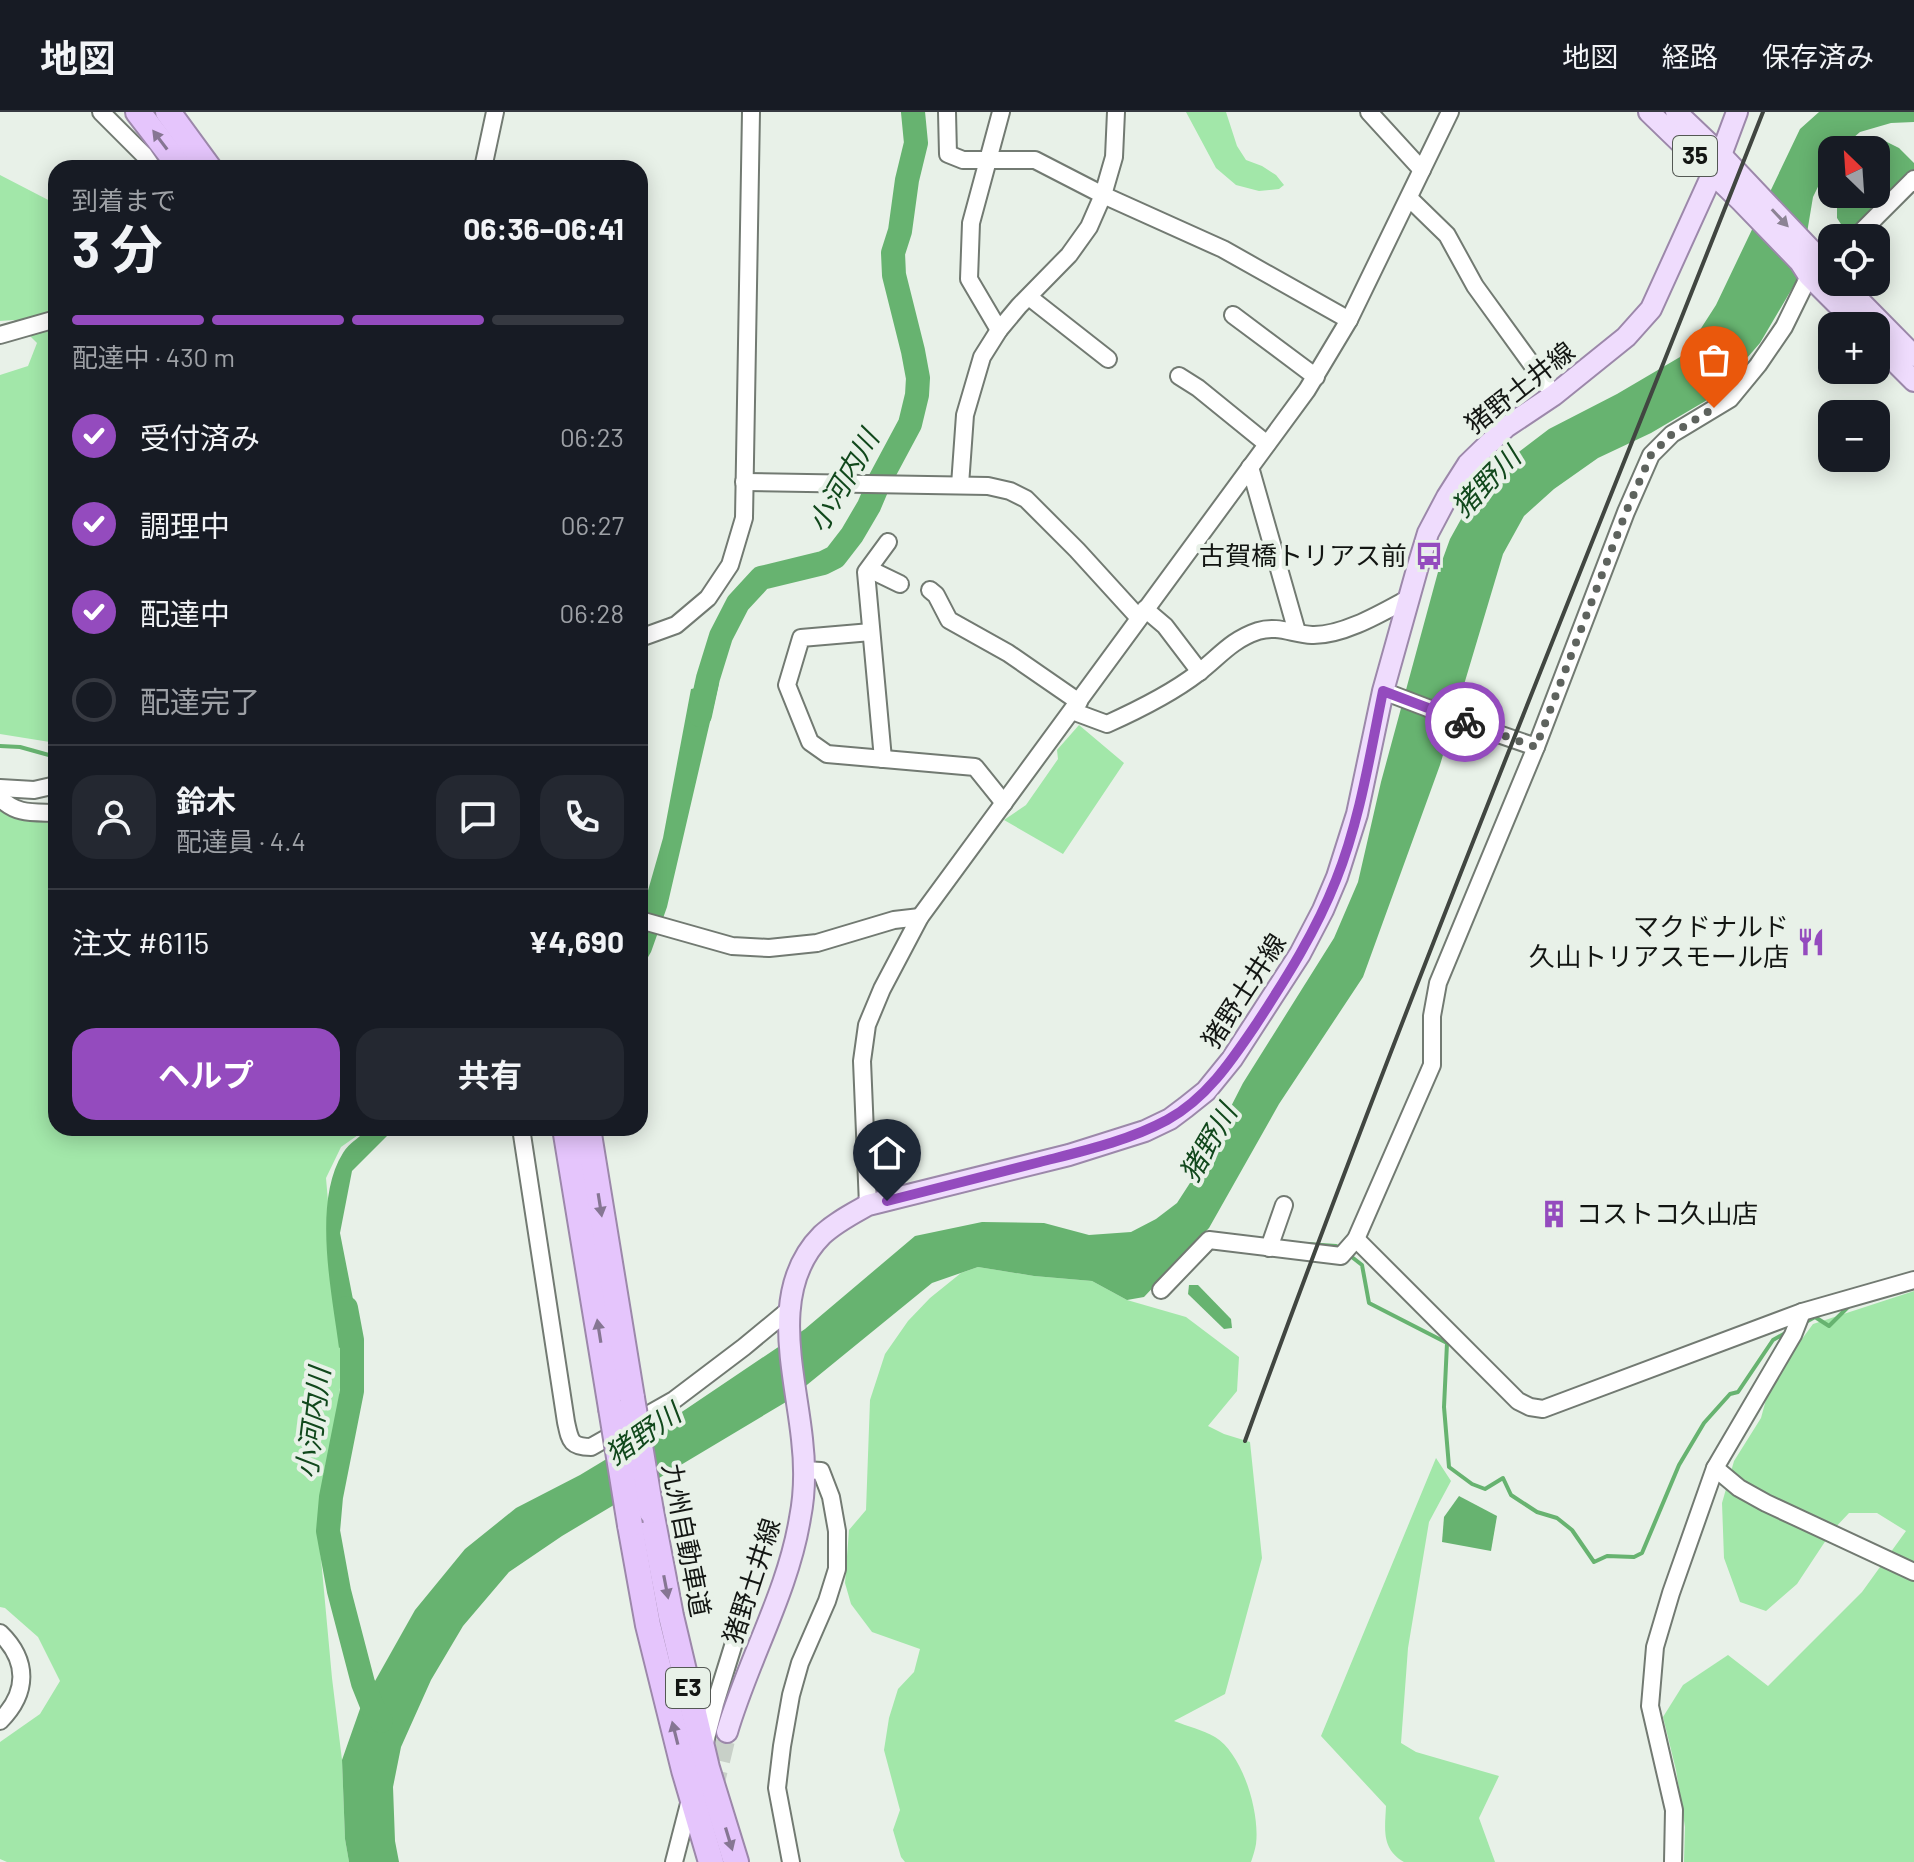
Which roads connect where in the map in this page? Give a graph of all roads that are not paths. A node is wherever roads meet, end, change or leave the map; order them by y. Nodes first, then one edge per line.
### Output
1 (101, 112) edge
2 (138, 112) edge
3 (168, 112) edge
4 (495, 112) edge
5 (751, 112) edge
6 (947, 112) edge
7 (1001, 112) edge
8 (1116, 112) edge
9 (1369, 112) edge
10 (1450, 112) edge
11 (1649, 112) edge
12 (1676, 112) edge
13 (1737, 112) edge
14 (147, 160) edge
15 (175, 160) edge
16 (203, 160) edge
17 (485, 160) edge
18 (987, 160) junction
19 (1717, 164) junction
20 (1422, 170) junction
21 (1914, 179) edge
22 (1103, 195) junction
23 (1409, 198) junction
24 (1869, 224) edge
25 (1818, 265) edge
26 (1855, 296) edge
27 (1029, 297) junction
28 (1233, 315) dead end
29 (1349, 320) junction
30 (48, 321) edge
31 (999, 330) junction
32 (0, 335) edge
33 (1914, 356) edge
34 (1890, 357) edge
35 (1108, 359) dead end
36 (1179, 376) dead end
37 (1316, 377) junction
38 (1914, 381) edge
39 (1554, 395) junction
40 (1267, 444) junction
41 (1250, 467) junction
42 (744, 482) junction
43 (960, 485) junction
44 (888, 542) dead end
45 (869, 569) junction
46 (900, 584) dead end
47 (930, 590) dead end
48 (1409, 598) junction
49 (1142, 613) junction
50 (871, 632) junction
51 (1297, 632) junction
52 (648, 635) edge
53 (1200, 672) junction
54 (1392, 694) junction
55 (1075, 707) junction
56 (1536, 747) junction
57 (883, 759) junction
58 (48, 787) edge
59 (0, 788) edge
60 (0, 798) edge
61 (1004, 803) junction
62 (48, 813) edge
63 (920, 917) junction
64 (648, 922) edge
65 (522, 1136) edge
66 (567, 1136) edge
67 (589, 1136) edge
68 (868, 1205) junction
69 (1284, 1205) dead end
70 (1356, 1239) junction
71 (1269, 1248) junction
72 (1914, 1280) edge
73 (1161, 1290) dead end
74 (1802, 1312) junction
75 (789, 1316) junction
76 (622, 1403) junction
77 (1715, 1468) junction
78 (804, 1470) junction
79 (1914, 1572) edge
80 (742, 1617) dead end
81 (0, 1633) edge
82 (0, 1721) edge
83 (727, 1732) tunnel mouth
84 (674, 1862) edge
85 (711, 1862) edge
86 (736, 1862) edge
87 (791, 1862) edge
88 (1673, 1862) edge

1 - 14 street
15 -> 2 highway
3 - 16 highway
4 - 17 street
5 - 42 street
6 - 18 street
7 - 18 street
8 - 22 street
9 - 20 street
10 - 20 street
11 - 19 main road, 35
12 - 19 main road, 35
13 - 19 main road, 猪野土井線
18 - 22 street
18 - 31 street
19 - 25 main road, 35
19 - 39 main road, 猪野土井線
20 - 23 street
21 - 24 street
22 - 27 street
22 - 29 street
23 - 29 street
23 - 39 street
25 - 56 street
26 - 33 main road
27 - 31 street
27 - 35 street
28 - 37 street
29 - 37 street
30 - 32 street
31 - 43 street
34 - 38 main road
36 - 40 street
37 - 40 street
39 - 48 main road, 猪野土井線
40 - 41 street
41 - 49 street
41 - 51 street
42 - 43 street
42 - 52 street
43 - 49 street
44 - 45 street
45 - 46 street
45 - 50 street
47 - 55 street
48 - 51 street
48 - 54 main road, 猪野土井線
49 - 53 street
49 - 55 street
50 - 57 street
50 - 57 street
51 - 53 street
53 - 55 street
54 - 56 street
54 - 68 main road, 猪野土井線
55 - 61 street
56 - 70 street
57 - 61 street
58 - 59 street
60 - 62 street
61 - 63 street
63 - 64 street
63 - 68 street
65 - 75 street
76 -> 66 highway, 九州自動車道 / E3
67 -> 76 highway, 九州自動車道 / E3
68 - 75 main road, 猪野土井線
69 - 71 street
70 - 71 street
70 - 74 street
71 - 73 street
72 - 74 street
74 - 77 street
75 - 78 main road, 猪野土井線
85 -> 76 highway, 九州自動車道 / E3, bridge
76 -> 86 highway, 九州自動車道 / E3, bridge
77 - 79 street
77 - 88 street
78 - 83 main road, 猪野土井線
78 - 87 street
80 - 84 street
81 - 82 street

